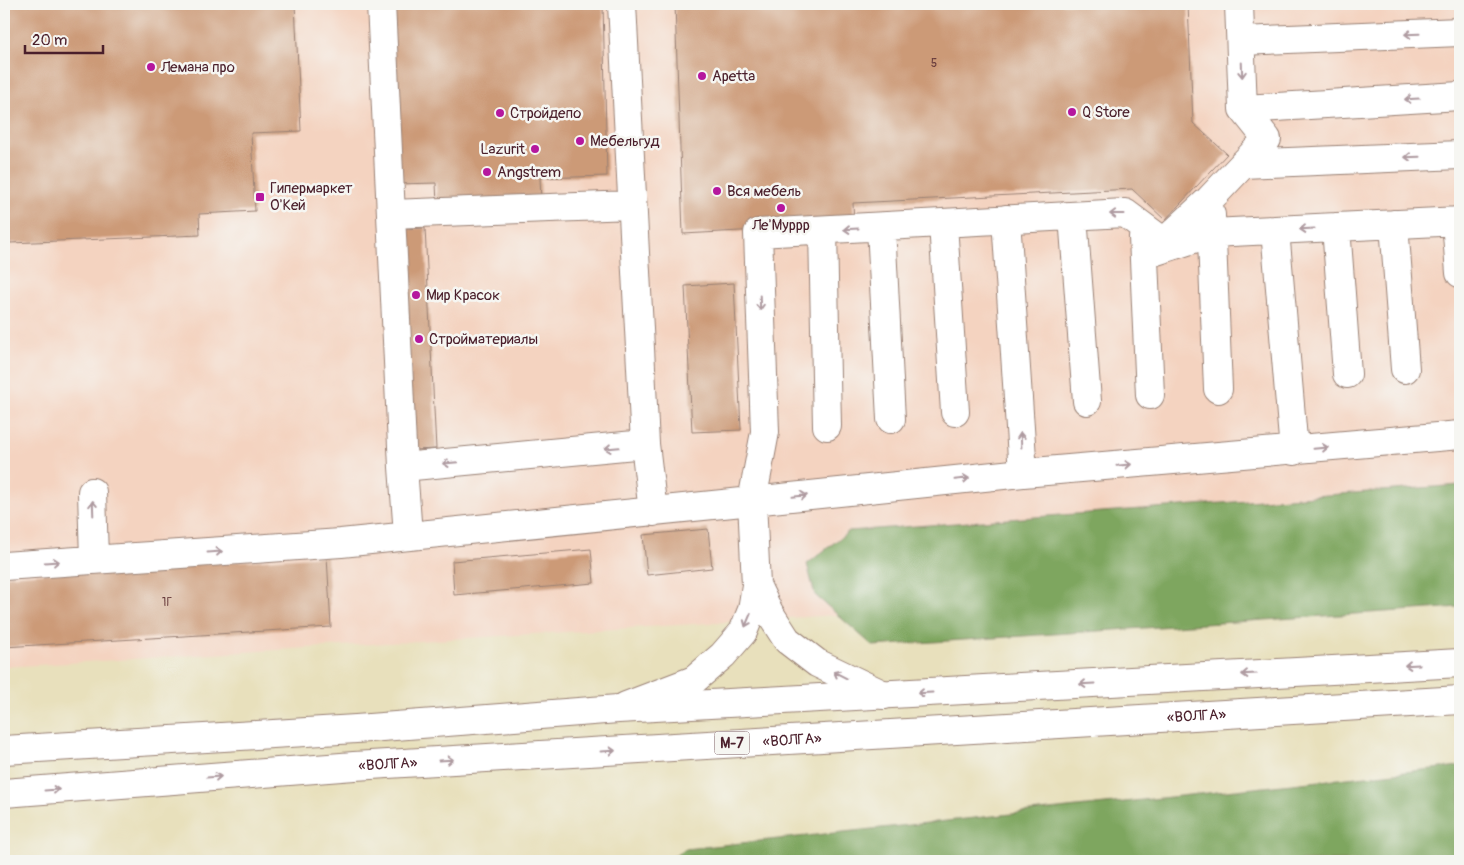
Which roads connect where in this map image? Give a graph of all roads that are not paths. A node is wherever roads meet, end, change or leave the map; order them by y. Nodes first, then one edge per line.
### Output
1 (381, 4) edge
2 (622, 4) edge
3 (1240, 4) edge
4 (1460, 32) edge
5 (1241, 40) junction
6 (1460, 96) edge
7 (1243, 109) junction
8 (1460, 155) edge
9 (1243, 164) junction
10 (1210, 200) junction
11 (632, 205) junction
12 (391, 214) junction
13 (1073, 216) junction
14 (1006, 219) junction
15 (1458, 221) edge
16 (943, 224) junction
17 (1394, 224) junction
18 (1143, 225) junction
19 (881, 227) junction
20 (1336, 227) junction
21 (822, 230) junction
22 (1275, 230) junction
23 (1212, 233) junction
24 (1144, 255) junction
25 (1460, 272) edge
26 (1405, 369) dead end
27 (1347, 374) dead end
28 (1218, 389) dead end
29 (1150, 396) dead end
30 (1087, 401) dead end
31 (955, 412) dead end
32 (891, 419) dead end
33 (827, 426) dead end
34 (1460, 435) edge
35 (645, 444) junction
36 (1294, 451) junction
37 (403, 467) junction
38 (1023, 473) junction
39 (92, 492) dead end
40 (752, 501) junction
41 (653, 512) junction
42 (408, 536) junction
43 (94, 560) junction
44 (4, 566) edge
45 (756, 585) junction
46 (1460, 662) edge
47 (884, 695) junction
48 (1460, 700) edge
49 (618, 709) junction
50 (4, 750) edge
51 (4, 794) edge

1 - 12 main road
2 - 11 main road
3 - 5 main road
4 -> 5 main road
5 -> 7 main road
6 -> 7 main road
7 - 9 main road
8 -> 9 main road
9 - 10 main road
10 - 18 main road
10 - 23 main road
11 - 12 main road
11 - 35 main road
12 - 37 main road
13 - 14 main road
18 -> 13 main road
13 - 30 main road
14 - 16 main road
38 -> 14 main road
15 - 17 main road
15 - 25 main road
16 - 19 main road
16 - 31 main road
17 - 20 main road
17 - 26 main road
18 - 24 main road
19 -> 21 main road
19 - 32 main road
20 -> 22 main road
20 - 27 main road
21 - 33 main road
21 -> 40 main road
22 - 23 main road
22 - 36 main road
23 - 24 main road
23 - 28 main road
24 - 29 main road
36 -> 34 main road
35 -> 37 main road
35 - 41 main road
38 -> 36 main road
37 - 42 main road
40 -> 38 main road
43 -> 39 main road
40 - 41 main road
40 - 45 main road
41 - 42 main road
43 -> 42 main road
44 -> 43 main road
47 -> 45 main road
45 -> 49 main road
46 -> 47 main road
47 - 49 main road
51 -> 48 main road, «ВОЛГА» / М-7
49 - 50 main road

